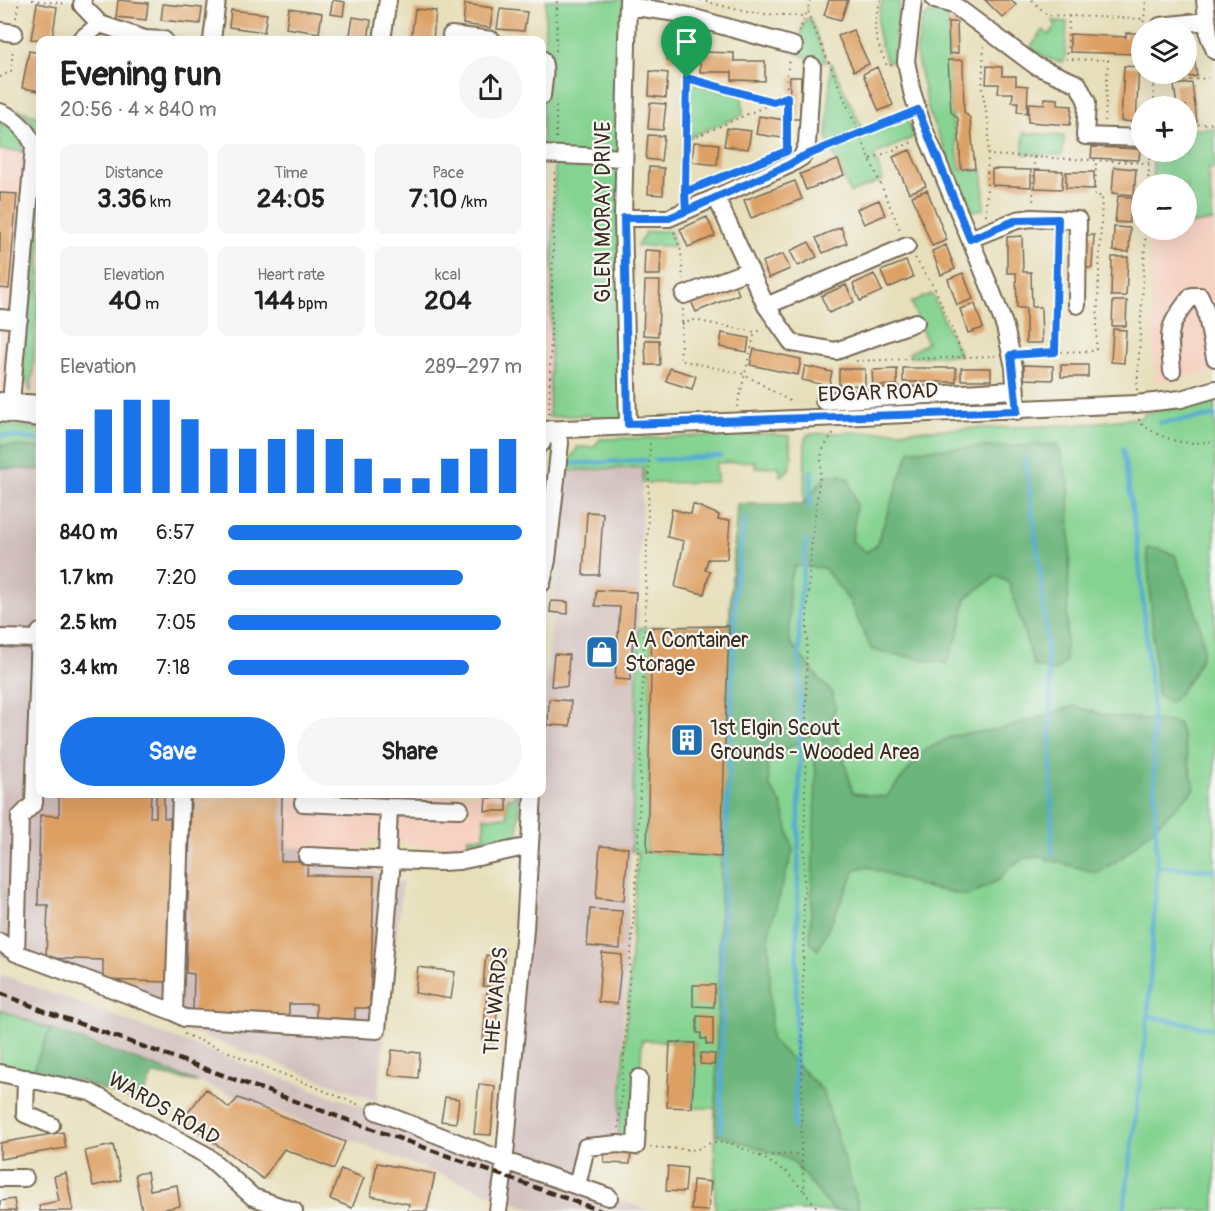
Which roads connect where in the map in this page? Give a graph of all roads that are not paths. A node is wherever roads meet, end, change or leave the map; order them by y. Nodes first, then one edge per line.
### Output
1 (217, 0) edge
2 (388, 0) edge
3 (913, 0) edge
4 (935, 0) edge
5 (1205, 0) edge
6 (82, 3) edge
7 (628, 3) edge
8 (1207, 21) junction
9 (1197, 22) edge
10 (100, 24) junction
11 (451, 35) dead end
12 (85, 36) edge
13 (136, 36) edge
14 (212, 36) edge
15 (383, 36) edge
16 (458, 36) edge
17 (794, 46) road end
18 (1215, 51) edge
19 (812, 66) dead end
20 (546, 83) edge
21 (549, 99) edge
22 (0, 112) edge
23 (1131, 138) edge
24 (548, 154) edge
25 (624, 159) junction
26 (716, 197) junction
27 (624, 218) junction
28 (970, 239) junction
29 (907, 246) road end
30 (750, 270) junction
31 (684, 296) road end
32 (1077, 305) dead end
33 (766, 306) junction
34 (0, 318) edge
35 (19, 320) junction
36 (916, 322) dead end
37 (1215, 358) edge
38 (1172, 371) dead end
39 (1215, 389) edge
40 (1015, 390) junction
41 (824, 401) dead end
42 (36, 404) edge
43 (5, 408) edge
44 (1017, 411) junction
45 (36, 417) edge
46 (628, 424) junction
47 (550, 430) edge
48 (546, 565) edge
49 (0, 638) edge
50 (36, 639) edge
51 (36, 748) edge
52 (181, 798) edge
53 (533, 798) edge
54 (303, 803) dead end
55 (389, 807) junction
56 (460, 809) dead end
57 (530, 846) junction
58 (307, 856) dead end
59 (390, 860) junction
60 (0, 942) edge
61 (16, 953) junction
62 (174, 1012) junction
63 (0, 1073) edge
64 (26, 1078) junction
65 (639, 1078) dead end
66 (376, 1112) road end
67 (51, 1125) dead end
68 (505, 1161) junction
69 (0, 1178) edge
70 (25, 1178) dead end
71 (294, 1211) edge
72 (498, 1211) edge

1 - 14 street
2 - 15 street
3 - 28 street
4 - 23 street
5 - 8 street
6 - 10 street
7 - 17 street
7 - 25 street, GLEN MORAY DRIVE
8 - 9 street
8 - 18 street
10 - 12 street
10 - 13 street
11 - 16 street
19 - 26 street
20 - 21 street
22 - 35 street
24 - 25 street
25 - 27 street, GLEN MORAY DRIVE
26 - 27 street
26 - 30 street
27 - 46 street, GLEN MORAY DRIVE
28 - 32 street
28 - 40 street
29 - 33 street
30 - 31 street
30 - 33 street
33 - 36 street
34 - 35 street
35 - 43 street
37 - 38 street
39 - 44 street, EDGAR ROAD
40 - 41 street
40 - 44 street
42 - 43 street
43 - 45 street
44 - 46 street, EDGAR ROAD
46 - 47 street, EDGAR ROAD
47 - 48 street
49 - 50 street
51 - 61 street
52 - 62 street
53 - 57 street, THE WARDS
54 - 55 street
55 - 56 street
55 - 59 street
57 - 59 street
57 - 68 street, THE WARDS
58 - 59 street
59 - 62 street
60 - 61 street
61 - 62 street
63 - 64 street, WARDS ROAD
64 - 67 street
64 - 71 street, WARDS ROAD
65 - 68 street
66 - 68 street
68 - 72 street, THE WARDS
69 - 70 street

